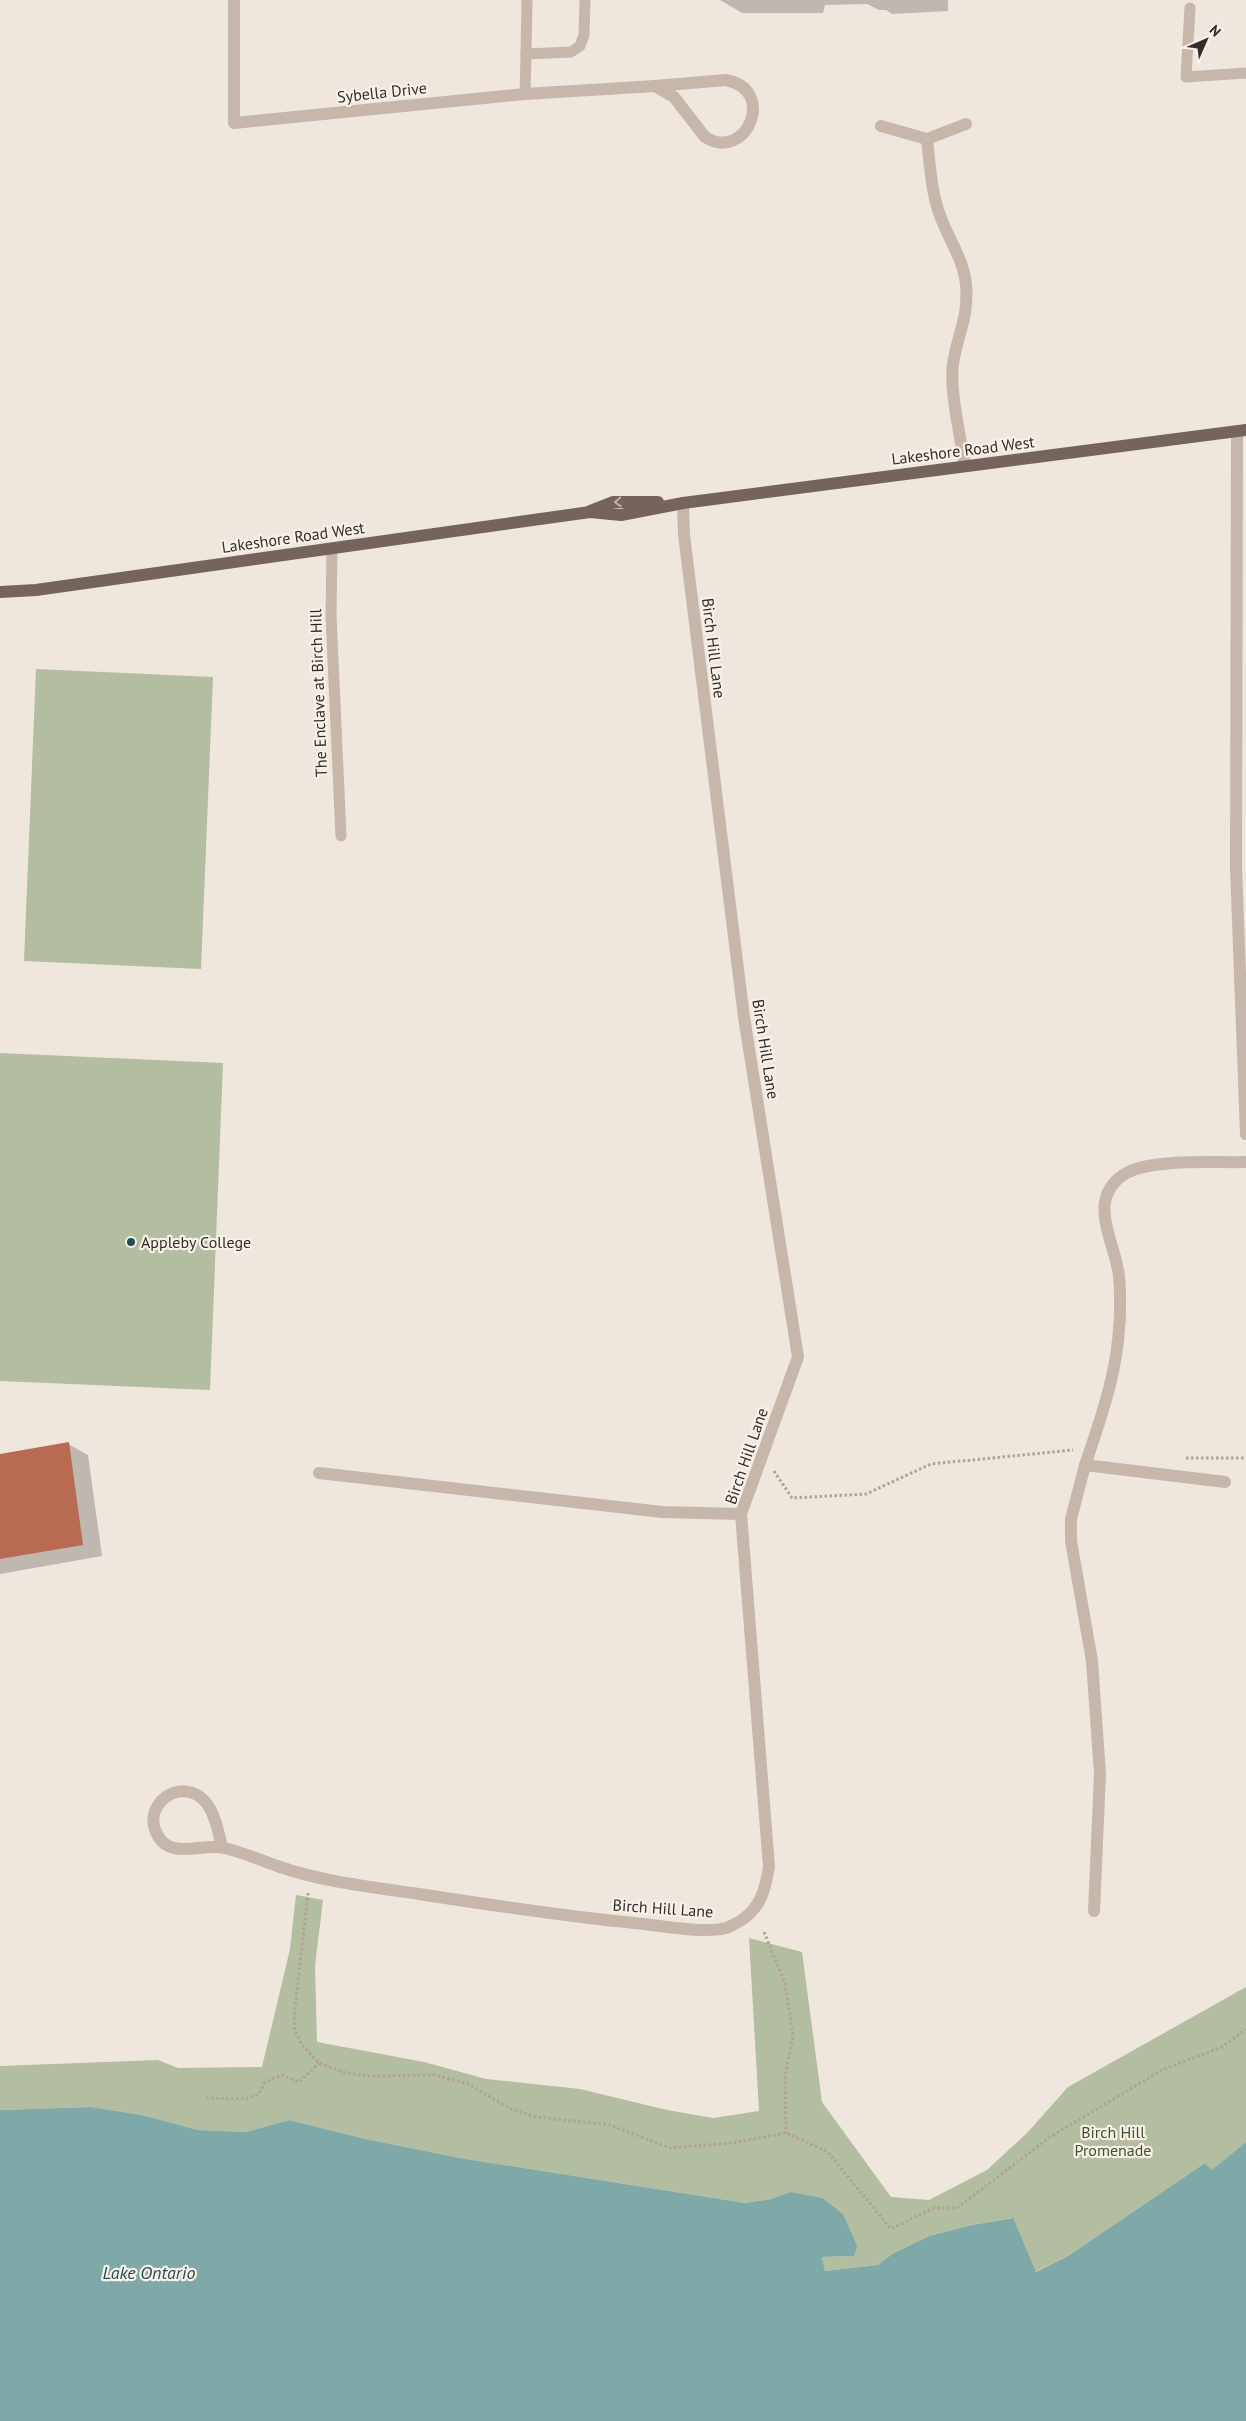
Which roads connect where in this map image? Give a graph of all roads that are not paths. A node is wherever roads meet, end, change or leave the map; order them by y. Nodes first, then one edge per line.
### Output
1 (234, 0) edge
2 (526, 0) edge
3 (585, 0) edge
4 (1190, 8) dead end
5 (526, 54) junction
6 (1246, 73) edge
7 (655, 86) junction
8 (525, 94) junction
9 (966, 124) dead end
10 (881, 126) dead end
11 (927, 139) junction
12 (1241, 431) edge
13 (965, 466) junction
14 (683, 503) junction
15 (332, 548) junction
16 (0, 592) edge
17 (341, 836) dead end
18 (1246, 1134) edge
19 (1246, 1162) edge
20 (1085, 1465) junction
21 (319, 1474) dead end
22 (1225, 1482) dead end
23 (741, 1514) junction
24 (222, 1847) junction
25 (1094, 1911) dead end

1 - 8 street, Sybella Drive
2 - 5 lane
3 - 5 lane
4 - 6 lane
5 - 8 lane
7 - 7 street, Sybella Drive
7 - 8 street, Sybella Drive
9 - 11 street
10 - 11 street
11 - 13 street
12 - 13 main road, Lakeshore Road West
12 - 18 street
13 - 14 main road, Lakeshore Road West
14 - 15 main road, Lakeshore Road West
14 - 23 street, Birch Hill Lane
15 - 16 main road, Lakeshore Road West
15 - 17 lane, The Enclave at Birch Hill
19 - 20 street
20 - 22 street
20 - 25 street
21 - 23 street
23 - 24 street, Birch Hill Lane
24 - 24 street, Birch Hill Lane

